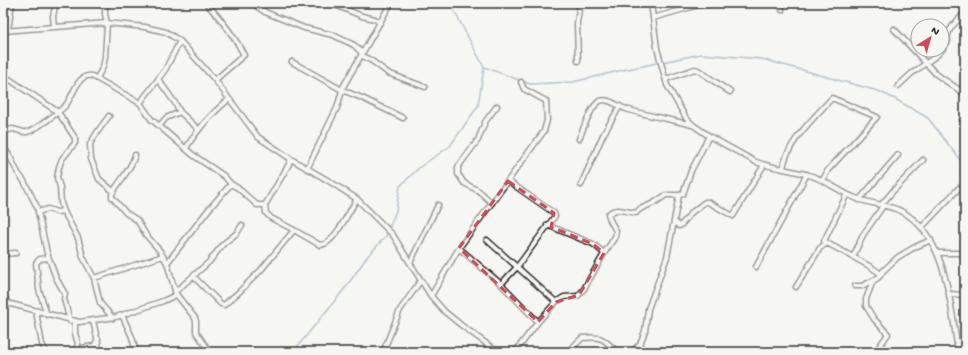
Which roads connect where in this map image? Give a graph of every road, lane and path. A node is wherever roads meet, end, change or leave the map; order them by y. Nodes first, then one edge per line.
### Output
1 (12, 3) edge
2 (56, 3) edge
3 (106, 3) edge
4 (206, 3) edge
5 (252, 3) edge
6 (330, 3) edge
7 (391, 3) edge
8 (580, 3) edge
9 (651, 3) edge
10 (715, 3) edge
11 (781, 3) edge
12 (695, 4) edge
13 (782, 10) dead end
14 (965, 13) edge
15 (653, 18) junction
16 (107, 23) junction
17 (380, 23) junction
18 (54, 27) junction
19 (894, 29) dead end
20 (8, 30) junction
21 (3, 31) edge
22 (950, 31) edge
23 (180, 41) junction
24 (362, 54) junction
25 (934, 58) edge
26 (578, 61) dead end
27 (292, 62) dead end
28 (926, 64) junction
29 (3, 74) edge
30 (97, 78) junction
31 (158, 79) junction
32 (215, 80) junction
33 (666, 80) junction
34 (521, 82) dead end
35 (898, 86) dead end
36 (425, 87) dead end
37 (342, 90) junction
38 (730, 92) dead end
39 (965, 94) edge
40 (229, 99) junction
41 (140, 102) junction
42 (497, 106) dead end
43 (620, 106) junction
44 (58, 112) junction
45 (180, 112) junction
46 (109, 116) dead end
47 (965, 116) edge
48 (403, 118) dead end
49 (962, 120) dead end
50 (693, 125) junction
51 (160, 126) junction
52 (198, 129) junction
53 (3, 132) edge
54 (709, 136) junction
55 (579, 139) dead end
56 (3, 146) edge
57 (186, 148) junction
58 (134, 155) dead end
59 (898, 155) dead end
60 (291, 159) junction
61 (923, 160) dead end
62 (764, 165) junction
63 (307, 169) junction
64 (783, 169) junction
65 (807, 174) junction
66 (823, 180) junction
67 (508, 181) junction
68 (231, 184) junction
69 (581, 185) dead end
70 (959, 188) dead end
71 (113, 191) junction
72 (847, 194) junction
73 (679, 195) junction
74 (357, 199) junction
75 (859, 200) junction
76 (492, 203) junction
77 (265, 205) junction
78 (438, 205) dead end
79 (882, 206) junction
80 (64, 211) junction
81 (38, 212) junction
82 (675, 222) junction
83 (242, 224) dead end
84 (547, 225) junction
85 (922, 227) junction
86 (294, 230) junction
87 (487, 240) dead end
88 (931, 240) junction
89 (826, 243) junction
90 (459, 248) junction
91 (16, 253) dead end
92 (604, 253) junction
93 (937, 253) junction
94 (965, 253) edge
95 (3, 254) edge
96 (163, 256) junction
97 (853, 257) junction
98 (48, 258) junction
99 (167, 263) junction
100 (410, 264) junction
101 (517, 267) junction
102 (756, 267) dead end
103 (881, 274) junction
104 (193, 276) junction
105 (94, 278) junction
106 (421, 280) junction
107 (873, 281) junction
108 (501, 284) junction
109 (855, 286) dead end
110 (796, 287) dead end
111 (176, 293) junction
112 (949, 294) junction
113 (965, 295) edge
114 (3, 296) edge
115 (431, 296) junction
116 (556, 302) junction
117 (9, 304) junction
118 (3, 305) edge
119 (36, 312) junction
120 (47, 315) junction
121 (122, 315) junction
122 (113, 318) junction
123 (73, 321) junction
124 (93, 321) junction
125 (538, 322) junction
126 (98, 339) junction
127 (46, 352) edge
128 (75, 352) edge
129 (99, 352) edge
130 (136, 352) edge
131 (210, 352) edge
132 (383, 352) edge
133 (498, 352) edge
134 (516, 352) edge
135 (568, 352) edge
136 (617, 352) edge
137 (626, 352) edge
138 (632, 352) edge
139 (881, 352) edge
140 (958, 352) edge

1 - 20 street
2 - 18 street
3 - 16 street
4 - 32 street
5 - 24 street
6 - 17 street
7 - 17 street
8 - 26 street
9 - 15 street
10 - 12 street
11 - 13 street
12 - 15 street
14 - 22 street
15 - 33 street
16 - 18 street
16 - 23 street
16 - 30 street
17 - 24 street
18 - 20 street
19 - 28 street
20 - 21 street
23 - 31 street
23 - 32 street
24 - 36 street
24 - 37 street
25 - 28 street
27 - 37 street
28 - 35 street
28 - 39 street
29 - 44 street
30 - 41 street
30 - 44 street
31 - 41 street
31 - 45 street
32 - 40 street
33 - 38 street
33 - 50 street
34 - 67 street
37 - 48 street
37 - 63 street
40 - 52 street
40 - 60 street
41 - 51 street
42 - 76 street
43 - 50 street
43 - 55 street
43 - 69 street
44 - 53 street
44 - 80 street
45 - 51 street
45 - 52 street
46 - 71 street
47 - 49 street
50 - 54 street
51 - 57 street
52 - 57 street
54 - 62 street
54 - 73 street
56 - 81 street
57 - 68 street
58 - 71 street
59 - 75 street
60 - 63 street
60 - 77 street
61 - 79 street
62 - 64 street
62 - 82 street
63 - 74 street
64 - 65 street
64 - 66 street
65 - 66 street
65 - 102 street
66 - 72 street
67 - 76 street
67 - 84 street
68 - 77 street
68 - 99 street
70 - 85 street
71 - 96 street
72 - 75 street
72 - 89 street
73 - 82 street
73 - 92 street
74 - 86 street
74 - 100 street
75 - 79 street
76 - 90 street
77 - 86 street
78 - 100 street
79 - 85 street
79 - 97 street
80 - 81 street
80 - 105 street
81 - 98 street
82 - 138 street
83 - 104 street
84 - 92 street
84 - 101 street
85 - 88 street
86 - 104 street
87 - 101 street
88 - 93 street
88 - 103 street
89 - 97 street
89 - 110 street
90 - 108 street
90 - 115 street
91 - 95 street
92 - 116 street
93 - 94 street
93 - 112 street
96 - 99 street
96 - 105 street
97 - 103 street
98 - 120 street
98 - 123 street
99 - 111 street
100 - 106 street
101 - 108 street
101 - 116 street
103 - 107 street
104 - 111 street
105 - 122 street
106 - 115 street
106 - 132 street
107 - 109 street
107 - 139 street
108 - 125 street
111 - 121 street
111 - 131 street
112 - 113 street
112 - 140 street
114 - 117 street
115 - 133 street
116 - 125 street
117 - 118 street
117 - 119 street
119 - 120 street
119 - 127 street
120 - 123 street
121 - 122 street
121 - 130 street
122 - 124 street
123 - 124 street
123 - 128 street
124 - 126 street
125 - 134 street
126 - 128 street
126 - 129 street
135 - 136 street
136 - 137 street

